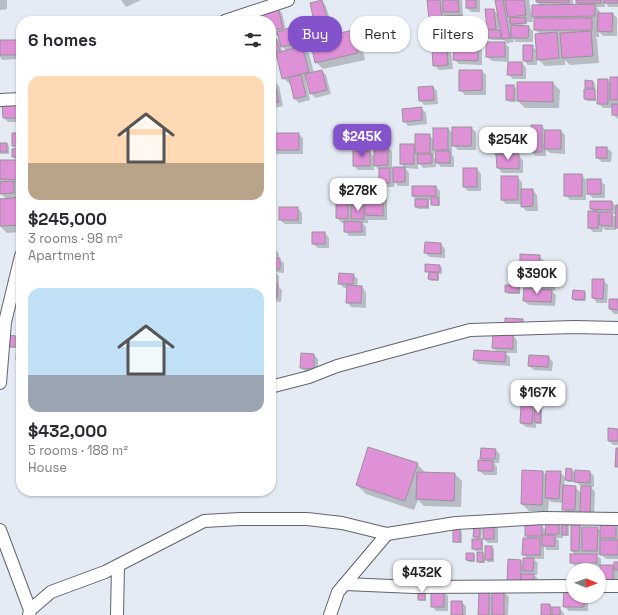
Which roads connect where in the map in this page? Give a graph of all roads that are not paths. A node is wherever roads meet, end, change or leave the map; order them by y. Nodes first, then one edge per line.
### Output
1 (288, 0) edge
2 (240, 16) edge
3 (16, 99) edge
4 (0, 100) edge
5 (16, 277) edge
6 (618, 328) edge
7 (0, 384) edge
8 (276, 385) edge
9 (618, 519) edge
10 (0, 530) edge
11 (387, 534) junction
12 (118, 566) junction
13 (345, 584) junction
14 (566, 586) edge
15 (606, 586) edge
16 (618, 586) edge
17 (29, 613) edge
18 (117, 615) edge
19 (330, 615) edge

1 - 2 street
3 - 4 street
5 - 7 street
6 - 8 street
9 - 11 street
10 - 17 street
11 - 12 street
11 - 13 street
12 - 17 street
12 - 18 street
13 - 14 street
13 - 19 street
15 - 16 street

